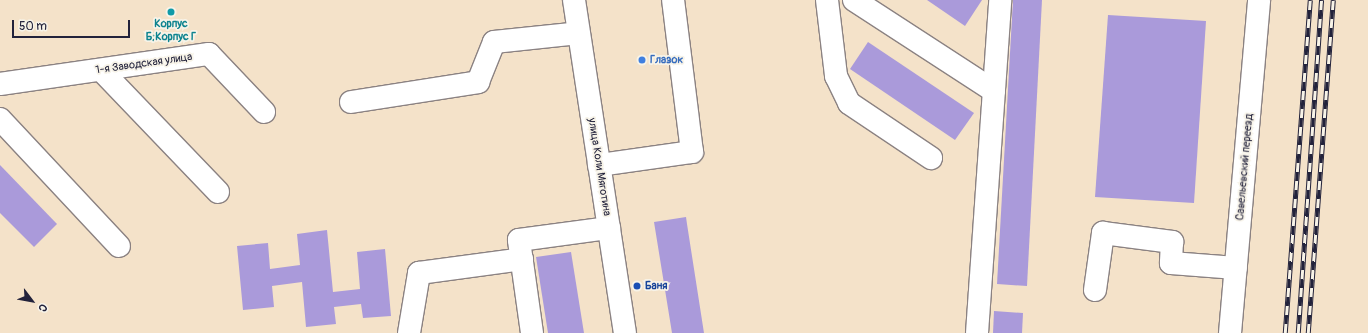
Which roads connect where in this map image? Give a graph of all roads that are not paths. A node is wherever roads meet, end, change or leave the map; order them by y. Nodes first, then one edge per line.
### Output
1 (574, 0) edge
2 (673, 0) edge
3 (827, 0) edge
4 (854, 0) edge
5 (1000, 0) edge
6 (1259, 0) edge
7 (579, 34) junction
8 (101, 70) junction
9 (0, 84) edge
10 (994, 91) junction
11 (351, 102) dead end
12 (264, 112) dead end
13 (0, 119) edge
14 (931, 158) dead end
15 (599, 165) junction
16 (218, 192) dead end
17 (609, 228) junction
18 (119, 246) dead end
19 (522, 259) junction
20 (1236, 268) junction
21 (1095, 290) dead end
22 (409, 333) edge
23 (532, 333) edge
24 (625, 333) edge
25 (977, 333) edge
26 (1230, 333) edge

1 - 7 street, улица Коли Мяготина
2 - 15 street
3 - 14 street
4 - 10 street
5 - 10 street
6 - 20 street, Савельевский переезд
7 - 11 street
7 - 15 street, улица Коли Мяготина
8 - 9 street, 1-я Заводская улица
8 - 12 street, 1-я Заводская улица
8 - 16 street
10 - 25 street
13 - 18 street
15 - 17 street, улица Коли Мяготина
17 - 19 street
17 - 24 street, улица Коли Мяготина
19 - 22 street
19 - 23 street
20 - 21 street
20 - 26 street, Савельевский переезд

